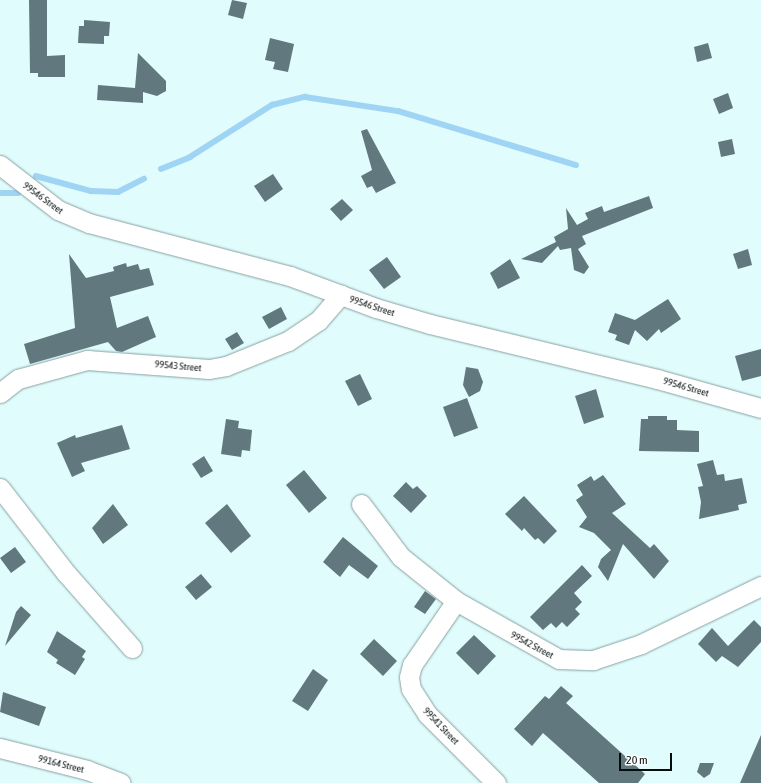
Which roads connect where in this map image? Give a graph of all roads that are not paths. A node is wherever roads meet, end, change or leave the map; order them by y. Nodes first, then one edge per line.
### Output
1 (0, 165) edge
2 (341, 295) junction
3 (0, 393) edge
4 (761, 408) edge
5 (0, 488) edge
6 (361, 504) dead end
7 (761, 586) edge
8 (456, 601) junction
9 (132, 648) dead end
10 (0, 748) edge
11 (121, 783) edge
12 (496, 783) edge

1 - 2 street, 99546 Street
2 - 3 street, 99543 Street
2 - 4 street, 99546 Street
5 - 9 street
6 - 8 street, 99542 Street
7 - 8 street, 99542 Street
8 - 12 street, 99541 Street
10 - 11 street, 99164 Street

